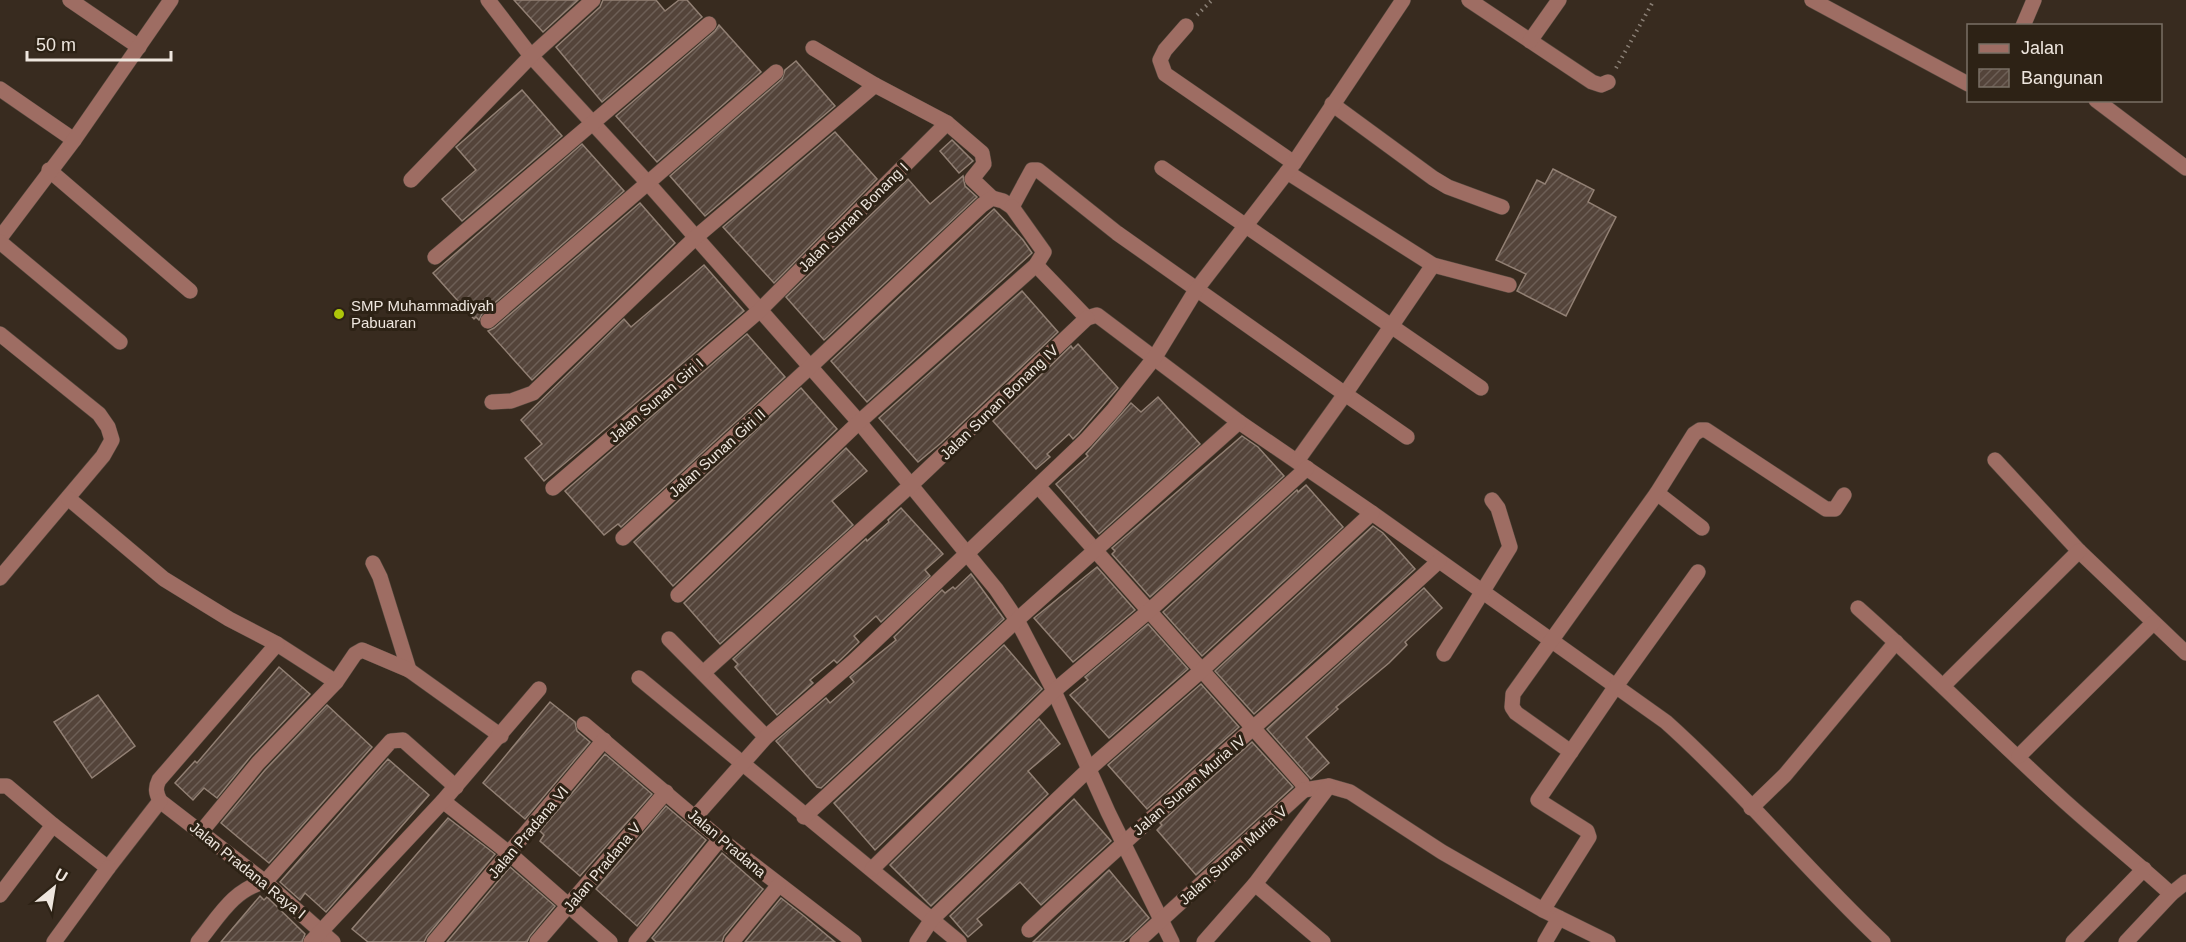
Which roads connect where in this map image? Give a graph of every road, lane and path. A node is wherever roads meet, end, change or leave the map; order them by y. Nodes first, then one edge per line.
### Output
1 (70, 0) edge
2 (171, 0) edge
3 (488, 0) edge
4 (593, 0) edge
5 (1403, 0) edge
6 (1559, 0) edge
7 (1654, 0) edge
8 (1812, 0) edge
9 (2034, 0) edge
10 (1472, 1) edge
11 (709, 24) dead end
12 (2024, 24) edge
13 (1186, 26) dead end
14 (1530, 41) junction
15 (139, 46) junction
16 (813, 48) dead end
17 (531, 56) junction
18 (776, 72) dead end
19 (1608, 82) joint
20 (1967, 83) edge
21 (874, 85) junction
22 (0, 89) edge
23 (2099, 102) edge
24 (1332, 104) junction
25 (948, 123) junction
26 (592, 124) junction
27 (74, 140) junction
28 (1290, 167) junction
29 (1162, 168) dead end
30 (2186, 168) edge
31 (49, 170) junction
32 (411, 180) dead end
33 (647, 182) junction
34 (992, 198) junction
35 (1011, 207) junction
36 (1502, 207) dead end
37 (1245, 226) junction
38 (696, 237) junction
39 (0, 240) edge
40 (435, 257) dead end
41 (1036, 265) junction
42 (1433, 265) junction
43 (1509, 285) dead end
44 (1196, 290) junction
45 (190, 291) dead end
46 (759, 311) junction
47 (1086, 318) junction
48 (488, 321) dead end
49 (1393, 328) junction
50 (0, 334) edge
51 (120, 342) dead end
52 (1155, 357) junction
53 (810, 368) junction
54 (1481, 388) dead end
55 (1345, 394) junction
56 (492, 402) dead end
57 (859, 422) junction
58 (1239, 422) junction
59 (1407, 437) dead end
60 (1995, 460) dead end
61 (1302, 465) junction
62 (911, 485) junction
63 (1038, 486) junction
64 (553, 488) dead end
65 (1657, 493) junction
66 (1844, 495) dead end
67 (68, 498) junction
68 (1492, 500) dead end
69 (1371, 513) junction
70 (1702, 528) dead end
71 (624, 538) dead end
72 (1095, 550) junction
73 (2079, 551) junction
74 (967, 552) junction
75 (1439, 561) junction
76 (373, 563) dead end
77 (1698, 572) dead end
78 (0, 578) edge
79 (1483, 592) junction
80 (678, 594) dead end
81 (1858, 608) dead end
82 (1150, 610) junction
83 (1017, 620) junction
84 (2153, 623) junction
85 (669, 639) dead end
86 (1551, 640) junction
87 (1896, 642) junction
88 (277, 644) junction
89 (2186, 653) edge
90 (1444, 654) dead end
91 (410, 670) junction
92 (1202, 670) junction
93 (703, 673) junction
94 (639, 678) dead end
95 (336, 682) junction
96 (1616, 686) junction
97 (1944, 686) junction
98 (538, 689) dead end
99 (1054, 691) junction
100 (584, 724) dead end
101 (1254, 729) junction
102 (501, 736) junction
103 (766, 737) junction
104 (604, 740) junction
105 (1571, 752) junction
106 (2019, 756) junction
107 (743, 764) junction
108 (1089, 769) junction
109 (0, 786) edge
110 (1329, 786) junction
111 (456, 788) junction
112 (1304, 790) junction
113 (666, 792) junction
114 (160, 801) junction
115 (444, 801) junction
116 (1751, 808) junction
117 (695, 817) junction
118 (804, 817) junction
119 (53, 825) junction
120 (201, 832) junction
121 (720, 839) junction
122 (1124, 841) junction
123 (510, 854) junction
124 (108, 868) junction
125 (872, 869) junction
126 (2144, 869) junction
127 (266, 882) junction
128 (2186, 882) edge
129 (1256, 884) junction
130 (778, 886) junction
131 (2171, 894) junction
132 (0, 895) edge
133 (569, 907) junction
134 (1543, 910) junction
135 (1559, 918) junction
136 (932, 919) junction
137 (1161, 919) junction
138 (321, 930) junction
139 (1029, 930) dead end
140 (836, 937) edge
141 (54, 942) edge
142 (198, 942) edge
143 (310, 942) edge
144 (333, 942) edge
145 (434, 942) edge
146 (537, 942) edge
147 (610, 942) edge
148 (636, 942) edge
149 (732, 942) edge
150 (854, 942) edge
151 (917, 942) edge
152 (959, 942) edge
153 (1137, 942) edge
154 (1172, 942) edge
155 (1204, 942) edge
156 (1323, 942) edge
157 (1545, 942) edge
158 (1608, 942) edge
159 (1883, 942) edge
160 (2073, 942) edge
161 (2126, 942) edge

1 - 15 street
2 - 15 street
3 - 17 street
4 - 17 street
5 - 24 street
6 - 14 street
7 - 19 path
8 - 20 street
9 - 12 street
10 - 14 street
11 - 26 street
13 - 28 street
14 - 19 street
15 - 27 street
16 - 21 street
17 - 26 street
17 - 32 street
18 - 33 street
21 - 25 street
21 - 38 street
22 - 27 street
23 - 30 street
24 - 28 street
24 - 36 street
25 - 34 street
25 - 46 street, Jalan Sunan Bonang I
26 - 33 street
26 - 40 street
27 - 31 street
28 - 37 street
28 - 42 street
29 - 37 street
31 - 39 street
31 - 45 street
33 - 38 street
33 - 48 street
34 - 35 street
34 - 53 street, Jalan Sunan Giri II
35 - 41 street
35 - 44 street
37 - 44 street
37 - 49 street
38 - 46 street
38 - 56 street
39 - 51 street
41 - 47 street
41 - 57 street
42 - 43 street
42 - 49 street
44 - 52 street
44 - 55 street
46 - 53 street
46 - 64 street, Jalan Sunan Giri I
47 - 52 street
47 - 62 street, Jalan Sunan Bonang IV
49 - 54 street
49 - 55 street
50 - 67 street
52 - 58 street
52 - 63 street
53 - 57 street
53 - 71 street, Jalan Sunan Giri II
55 - 59 street
55 - 61 street
57 - 62 street
57 - 80 street
58 - 61 street
58 - 72 street
60 - 73 street
61 - 69 street
61 - 82 street
62 - 74 street
62 - 93 street, Jalan Sunan Bonang IV
63 - 72 street
63 - 74 street
65 - 66 street
65 - 70 street
65 - 86 street
67 - 78 street
67 - 88 street
68 - 79 street
69 - 75 street
69 - 92 street
72 - 82 street
72 - 83 street
73 - 84 street
73 - 97 street
74 - 83 street
74 - 103 street
75 - 79 street
75 - 101 street, Jalan Sunan Muria IV
76 - 91 street
77 - 96 street
79 - 86 street
79 - 90 street
81 - 87 street
82 - 92 street
82 - 99 street
83 - 99 street
83 - 118 street
84 - 89 street
84 - 106 street
85 - 93 street
86 - 96 street
86 - 105 street
87 - 97 street
87 - 116 street
88 - 95 street
88 - 114 street
91 - 95 street
91 - 102 street
92 - 101 street
92 - 108 street
93 - 103 street
94 - 107 street
95 - 120 street
96 - 105 street
96 - 116 street
97 - 106 street
98 - 102 street
99 - 108 street
99 - 125 street
100 - 104 street
101 - 112 street
101 - 122 street, Jalan Sunan Muria IV
102 - 111 street
103 - 107 street
104 - 113 street, Jalan Pradana
104 - 123 street, Jalan Pradana VI
105 - 134 street
106 - 126 street
107 - 117 street
107 - 118 street
108 - 122 street
108 - 136 street
109 - 119 street
110 - 112 street
110 - 129 street
110 - 134 street
111 - 115 street
111 - 127 street
112 - 137 street, Jalan Sunan Muria V
113 - 117 street, Jalan Pradana
113 - 133 street, Jalan Pradana V
114 - 120 street, Jalan Pradana Raya I
114 - 124 street
115 - 123 street
115 - 138 street
116 - 159 street
117 - 121 street, Jalan Pradana
118 - 125 street
119 - 124 street
119 - 132 street
120 - 127 street, Jalan Pradana Raya I
121 - 130 street, Jalan Pradana
121 - 148 street
122 - 137 street
122 - 139 street, Jalan Sunan Muria IV
123 - 133 street
123 - 145 street, Jalan Pradana VI
124 - 141 street
125 - 136 street
126 - 131 street
126 - 160 street
127 - 138 street, Jalan Pradana Raya I
127 - 142 street
128 - 131 street
129 - 155 street
129 - 156 street
130 - 140 street, Jalan Pradana
130 - 149 street
131 - 161 street
133 - 146 street, Jalan Pradana V
133 - 147 street
134 - 135 street
135 - 157 street
135 - 158 street
136 - 151 street
136 - 152 street
137 - 153 street, Jalan Sunan Muria V
137 - 154 street
138 - 143 street
138 - 144 street, Jalan Pradana Raya I
140 - 150 street, Jalan Pradana

